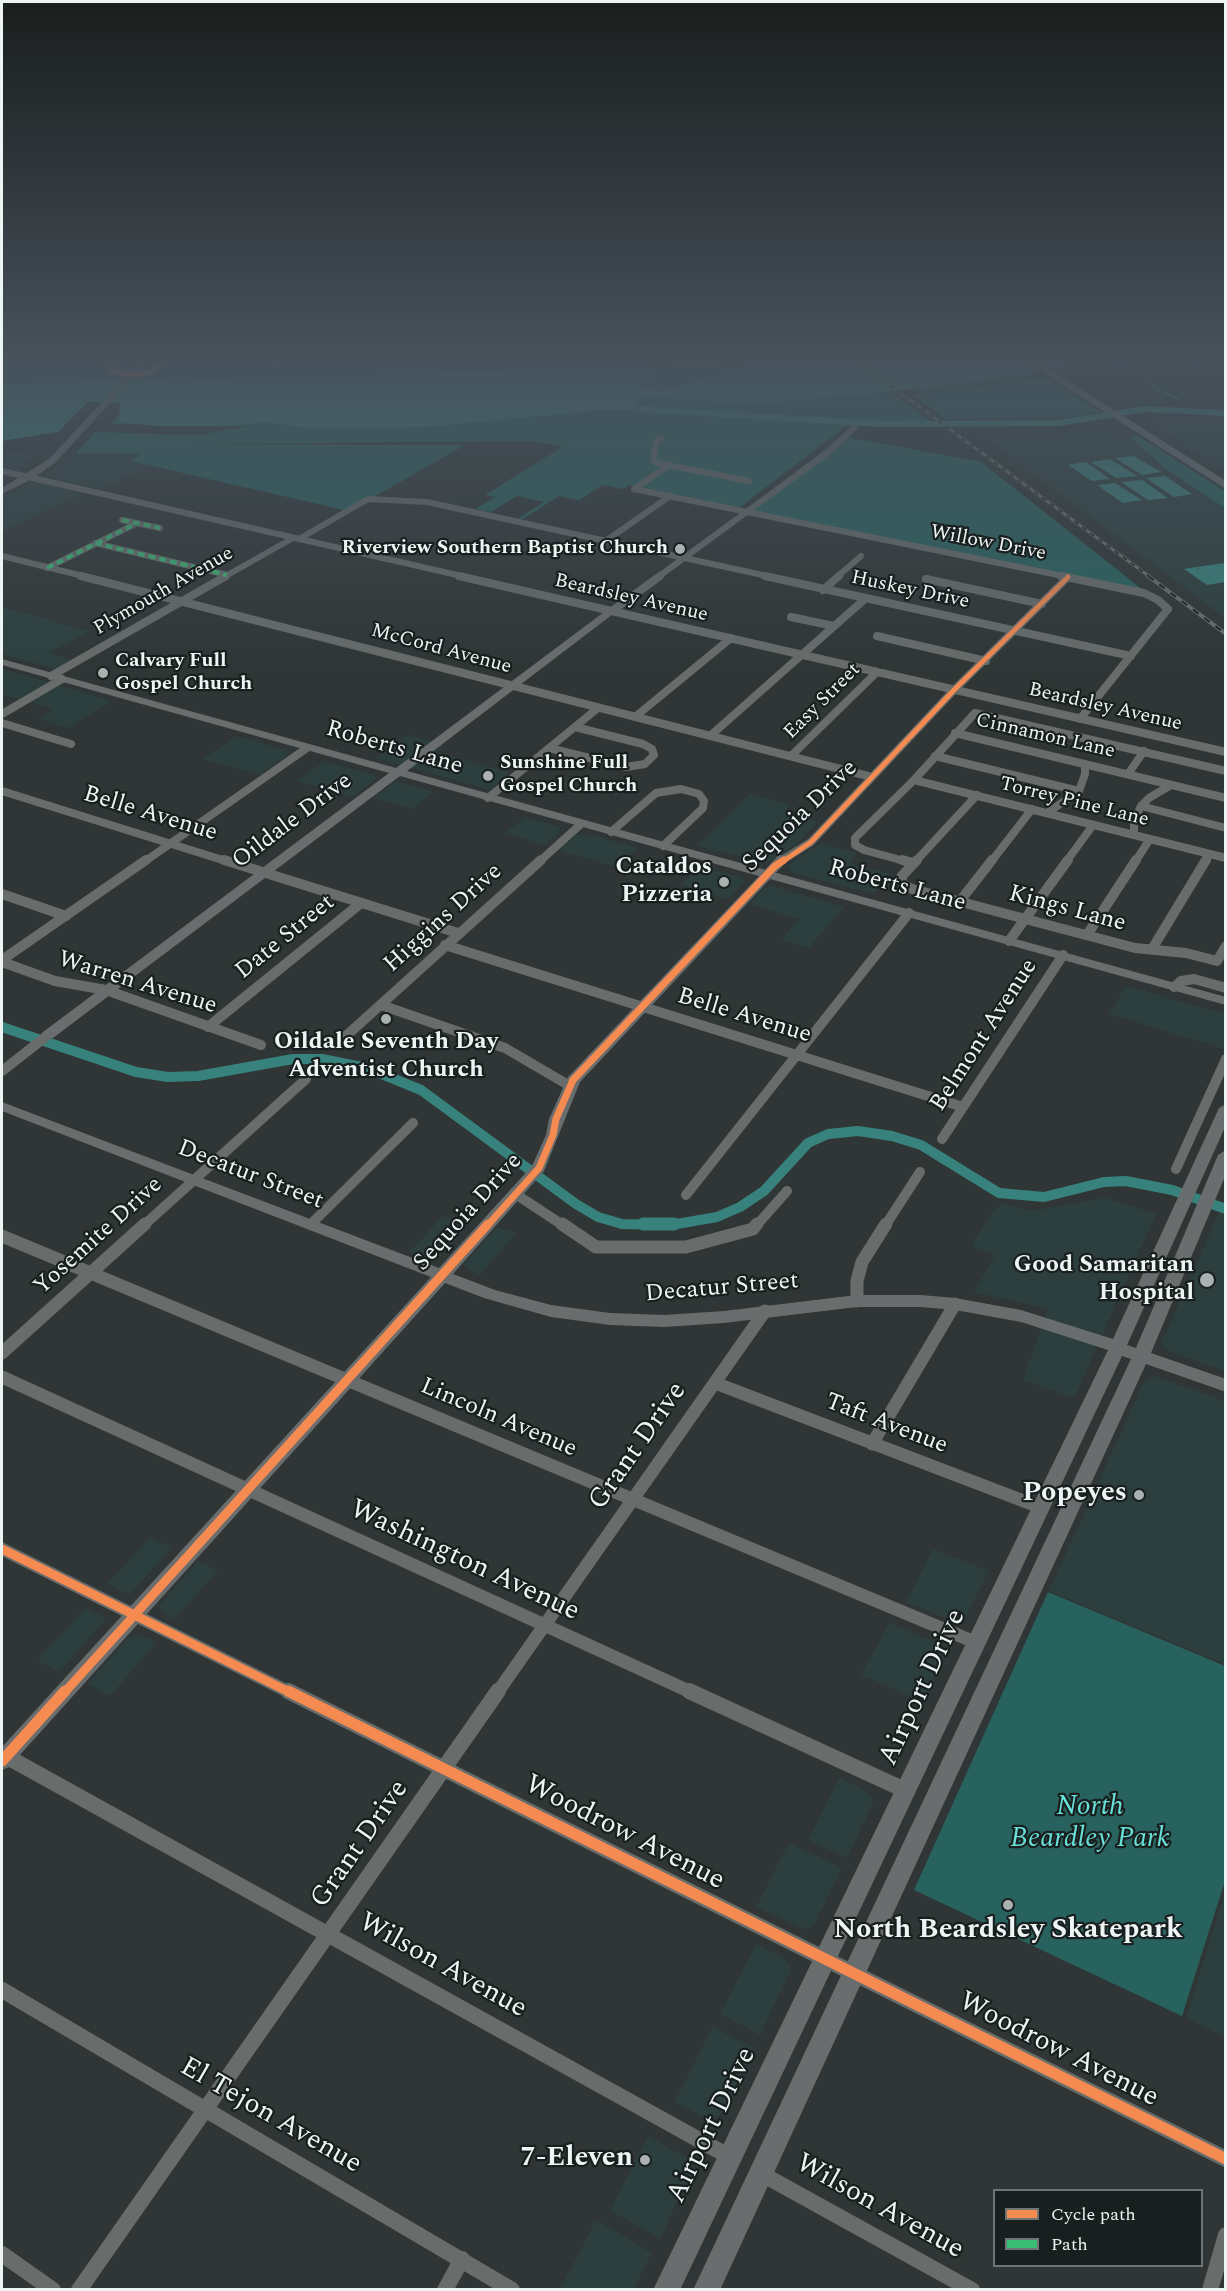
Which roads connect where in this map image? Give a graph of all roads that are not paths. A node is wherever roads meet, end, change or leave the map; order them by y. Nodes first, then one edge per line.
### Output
1 (47, 462) edge
2 (659, 462) edge
3 (815, 462) edge
4 (1190, 462) edge
5 (1196, 462) edge
6 (669, 465) junction
7 (2, 471) edge
8 (25, 476) junction
9 (1226, 480) edge
10 (750, 481) dead end
11 (2, 484) edge
12 (1226, 486) edge
13 (2, 490) edge
14 (670, 496) junction
15 (368, 499) joint
16 (747, 512) junction
17 (122, 520) dead end
18 (136, 523) junction
19 (160, 528) dead end
20 (296, 538) junction
21 (607, 540) junction
22 (95, 543) junction
23 (2, 556) edge
24 (861, 556) dead end
25 (683, 557) junction
26 (47, 568) junction
27 (227, 575) junction
28 (1068, 577) junction
29 (926, 579) dead end
30 (823, 590) junction
31 (866, 598) junction
32 (181, 601) junction
33 (1042, 603) junction
34 (612, 611) junction
35 (791, 617) dead end
36 (834, 626) junction
37 (1015, 631) junction
38 (877, 636) dead end
39 (731, 638) junction
40 (803, 655) junction
41 (1131, 656) junction
42 (986, 661) junction
43 (2, 662) edge
44 (877, 672) junction
45 (57, 678) junction
46 (512, 686) junction
47 (954, 690) junction
48 (598, 708) junction
49 (2, 714) edge
50 (635, 717) junction
51 (1080, 719) junction
52 (2, 723) edge
53 (575, 726) junction
54 (955, 733) junction
55 (710, 736) junction
56 (70, 744) dead end
57 (308, 748) junction
58 (549, 748) junction
59 (1144, 751) junction
60 (1226, 752) edge
61 (791, 756) junction
62 (935, 756) junction
63 (1085, 764) junction
64 (1226, 771) edge
65 (397, 773) junction
66 (1128, 774) junction
67 (872, 777) junction
68 (914, 780) junction
69 (1171, 785) junction
70 (2, 791) edge
71 (1079, 792) junction
72 (976, 795) junction
73 (488, 798) junction
74 (1226, 798) edge
75 (1141, 806) junction
76 (1032, 809) junction
77 (1047, 813) junction
78 (581, 824) junction
79 (1093, 825) junction
80 (1226, 828) edge
81 (611, 832) junction
82 (1134, 835) junction
83 (1150, 839) junction
84 (170, 843) junction
85 (663, 846) junction
86 (1210, 854) junction
87 (1226, 858) edge
88 (913, 863) junction
89 (263, 873) junction
90 (767, 875) junction
91 (2, 894) edge
92 (960, 901) junction
93 (361, 903) junction
94 (909, 914) junction
95 (66, 916) junction
96 (1025, 919) junction
97 (458, 933) junction
98 (1087, 935) junction
99 (1009, 941) junction
100 (445, 945) junction
101 (1226, 946) edge
102 (1152, 949) junction
103 (1063, 955) junction
104 (2, 961) edge
105 (1217, 961) junction
106 (1213, 971) dead end
107 (1174, 987) junction
108 (1226, 988) edge
109 (105, 990) junction
110 (1226, 1001) edge
111 (381, 1005) junction
112 (643, 1007) junction
113 (208, 1027) junction
114 (48, 1035) joint
115 (261, 1045) dead end
116 (336, 1045) dead end
117 (796, 1055) junction
118 (1226, 1059) edge
119 (2, 1071) edge
120 (306, 1079) dead end
121 (570, 1086) junction
122 (2, 1106) edge
123 (963, 1107) junction
124 (1226, 1108) edge
125 (413, 1123) dead end
126 (942, 1139) dead end
127 (1226, 1155) edge
128 (1176, 1169) dead end
129 (920, 1172) dead end
130 (194, 1180) junction
131 (787, 1191) dead end
132 (514, 1193) junction
133 (686, 1195) dead end
134 (310, 1225) junction
135 (2, 1236) edge
136 (91, 1272) junction
137 (440, 1275) junction
138 (857, 1301) junction
139 (955, 1304) junction
140 (765, 1311) junction
141 (1118, 1347) junction
142 (2, 1353) edge
143 (1141, 1355) junction
144 (2, 1377) edge
145 (346, 1380) junction
146 (715, 1383) junction
147 (1226, 1386) edge
148 (872, 1444) junction
149 (247, 1490) junction
150 (633, 1500) junction
151 (1042, 1508) junction
152 (2, 1548) edge
153 (134, 1615) junction
154 (544, 1627) junction
155 (977, 1642) junction
156 (3, 1757) edge
157 (445, 1770) junction
158 (907, 1791) junction
159 (329, 1935) junction
160 (825, 1959) junction
161 (852, 1973) junction
162 (2, 1990) edge
163 (206, 2112) junction
164 (730, 2157) junction
165 (1226, 2159) edge
166 (760, 2173) junction
167 (1226, 2235) edge
168 (2, 2254) edge
169 (462, 2259) junction
170 (53, 2289) edge
171 (79, 2289) edge
172 (445, 2289) edge
173 (512, 2289) edge
174 (666, 2289) edge
175 (706, 2289) edge
176 (972, 2289) edge
177 (1210, 2289) edge

1 - 8 main road
2 - 6 street
3 - 16 street
4 - 12 highway
5 - 9 highway
6 - 10 street
6 - 14 street, Willow Drive
7 - 8 street, Beardsley Avenue
8 - 11 main road
8 - 13 main road
8 - 20 street, Beardsley Avenue
14 - 16 street, Willow Drive
14 - 21 street
15 - 20 street, Plymouth Avenue
15 - 21 street, Huskey Drive
16 - 25 street
16 - 28 street, Willow Drive
17 - 18 street
18 - 19 street
18 - 22 street
20 - 27 street, Plymouth Avenue
20 - 34 street, Beardsley Avenue
21 - 25 street, Huskey Drive
22 - 26 street
22 - 27 street
23 - 26 street, McCord Avenue
24 - 30 street
25 - 30 street, Huskey Drive
25 - 34 street
26 - 32 street, McCord Avenue
27 - 32 street, Plymouth Avenue
28 - 33 street, Sequoia Drive
28 - 41 street, Willow Drive
29 - 33 street
30 - 31 street, Huskey Drive
31 - 36 street
31 - 37 street, Huskey Drive
32 - 45 street, Plymouth Avenue
32 - 46 street, McCord Avenue
33 - 37 street, Sequoia Drive
34 - 39 street, Beardsley Avenue
34 - 46 main road, Oildale Drive
35 - 36 street
36 - 40 street
37 - 41 street, Huskey Drive
37 - 42 street, Sequoia Drive
38 - 42 street
39 - 40 street, Beardsley Avenue
39 - 50 street
40 - 44 street, Beardsley Avenue
40 - 55 street
41 - 51 street
42 - 47 street, Sequoia Drive
43 - 45 main road, Roberts Lane
44 - 47 street, Beardsley Avenue
44 - 61 street, Easy Street
45 - 49 street, Plymouth Avenue
45 - 57 main road, Roberts Lane
46 - 48 street, McCord Avenue
46 - 65 main road, Oildale Drive
47 - 51 street, Beardsley Avenue
47 - 67 street, Sequoia Drive
48 - 50 street, McCord Avenue
48 - 53 street
50 - 55 street, McCord Avenue
51 - 60 street, Beardsley Avenue
52 - 56 street
53 - 58 street
53 - 58 street
54 - 59 street
54 - 62 street
54 - 63 street, Cinnamon Lane
55 - 61 street, McCord Avenue
57 - 65 main road, Roberts Lane
57 - 84 street
58 - 73 street
59 - 64 street
59 - 66 street
61 - 67 street, McCord Avenue
62 - 68 street
62 - 71 street
63 - 66 street, Cinnamon Lane
63 - 71 street
65 - 73 main road, Roberts Lane
65 - 89 main road, Oildale Drive
66 - 69 street, Cinnamon Lane
67 - 90 street, Sequoia Drive
68 - 72 street, Torrey Pine Lane
68 - 88 street
69 - 74 street, Cinnamon Lane
69 - 75 street
70 - 84 street, Belle Avenue
71 - 77 street
72 - 76 street, Torrey Pine Lane
72 - 88 street
73 - 78 main road, Roberts Lane
75 - 80 street
75 - 82 street
76 - 77 street, Torrey Pine Lane
76 - 92 street
77 - 79 street, Torrey Pine Lane
78 - 81 main road, Roberts Lane
78 - 97 street, Higgins Drive
79 - 82 street, Torrey Pine Lane
79 - 96 street
81 - 85 main road, Roberts Lane
81 - 85 street
82 - 83 street, Torrey Pine Lane
83 - 86 street, Torrey Pine Lane
83 - 98 street
84 - 89 street, Belle Avenue
84 - 95 street
85 - 90 main road, Roberts Lane
86 - 87 street, Torrey Pine Lane
86 - 102 street
88 - 92 street, Kings Lane
89 - 93 street, Belle Avenue
89 - 109 main road, Oildale Drive
90 - 94 main road, Roberts Lane
90 - 112 main road, Sequoia Drive
91 - 95 street
92 - 96 street, Kings Lane
93 - 97 street, Belle Avenue
93 - 113 street, Date Street
94 - 99 main road, Roberts Lane
94 - 117 street
95 - 104 street
96 - 98 street, Kings Lane
96 - 99 street
97 - 100 street, Higgins Drive
98 - 102 street, Kings Lane
99 - 103 main road, Roberts Lane
100 - 111 street, Higgins Drive
100 - 112 street, Belle Avenue
101 - 105 street
102 - 105 street, Kings Lane
103 - 107 main road, Roberts Lane
103 - 123 street, Belmont Avenue
104 - 109 street, Warren Avenue
105 - 106 street
107 - 108 street
107 - 110 main road, Roberts Lane
109 - 113 street, Warren Avenue
109 - 114 main road, Oildale Drive
111 - 116 street, Higgins Drive
111 - 121 street
112 - 117 street, Belle Avenue
112 - 121 main road, Sequoia Drive
113 - 115 street, Warren Avenue
114 - 119 street, Oildale Drive
117 - 123 street, Belle Avenue
117 - 133 street
118 - 128 street
120 - 130 street, Yosemite Drive
121 - 132 main road, Sequoia Drive
122 - 130 main road, Decatur Street
123 - 126 street, Belmont Avenue
124 - 141 main road, Airport Drive
125 - 134 street
127 - 143 main road
129 - 138 street
130 - 134 main road, Decatur Street
130 - 136 street, Yosemite Drive
131 - 132 street, Sequoia Drive
132 - 137 main road, Sequoia Drive
134 - 137 main road, Decatur Street
135 - 136 street, Lincoln Avenue
136 - 142 street, Yosemite Drive
136 - 145 street, Lincoln Avenue
137 - 140 main road, Decatur Street
137 - 145 main road, Sequoia Drive
138 - 139 main road, Decatur Street
138 - 140 main road, Decatur Street
139 - 141 main road, Decatur Street
139 - 148 street
140 - 146 street, Grant Drive
141 - 143 main road, Decatur Street
141 - 151 main road, Airport Drive
143 - 147 main road, Decatur Street
143 - 161 main road
144 - 149 street, Washington Avenue
145 - 149 main road, Sequoia Drive
145 - 150 street, Lincoln Avenue
146 - 148 street, Taft Avenue
146 - 150 street, Grant Drive
148 - 151 street, Taft Avenue
149 - 153 main road, Sequoia Drive
149 - 154 street, Washington Avenue
150 - 154 street, Grant Drive
150 - 155 street, Lincoln Avenue
151 - 155 main road, Airport Drive
152 - 153 street, Woodrow Avenue
153 - 156 main road, Sequoia Drive
153 - 157 street, Woodrow Avenue
154 - 157 street, Grant Drive
154 - 158 street, Washington Avenue
155 - 158 main road, Airport Drive
156 - 159 street, Wilson Avenue
157 - 159 street, Grant Drive
157 - 160 street, Woodrow Avenue
158 - 160 main road, Airport Drive
159 - 163 street, Grant Drive
159 - 164 street, Wilson Avenue
160 - 161 street, Woodrow Avenue
160 - 164 main road, Airport Drive
161 - 165 street, Woodrow Avenue
161 - 166 main road
162 - 163 street, El Tejon Avenue
163 - 169 street, El Tejon Avenue
163 - 171 street, Grant Drive
164 - 174 main road, Airport Drive
166 - 175 main road
166 - 176 street, Wilson Avenue
167 - 177 street
168 - 170 street
169 - 172 street
169 - 173 street, El Tejon Avenue

